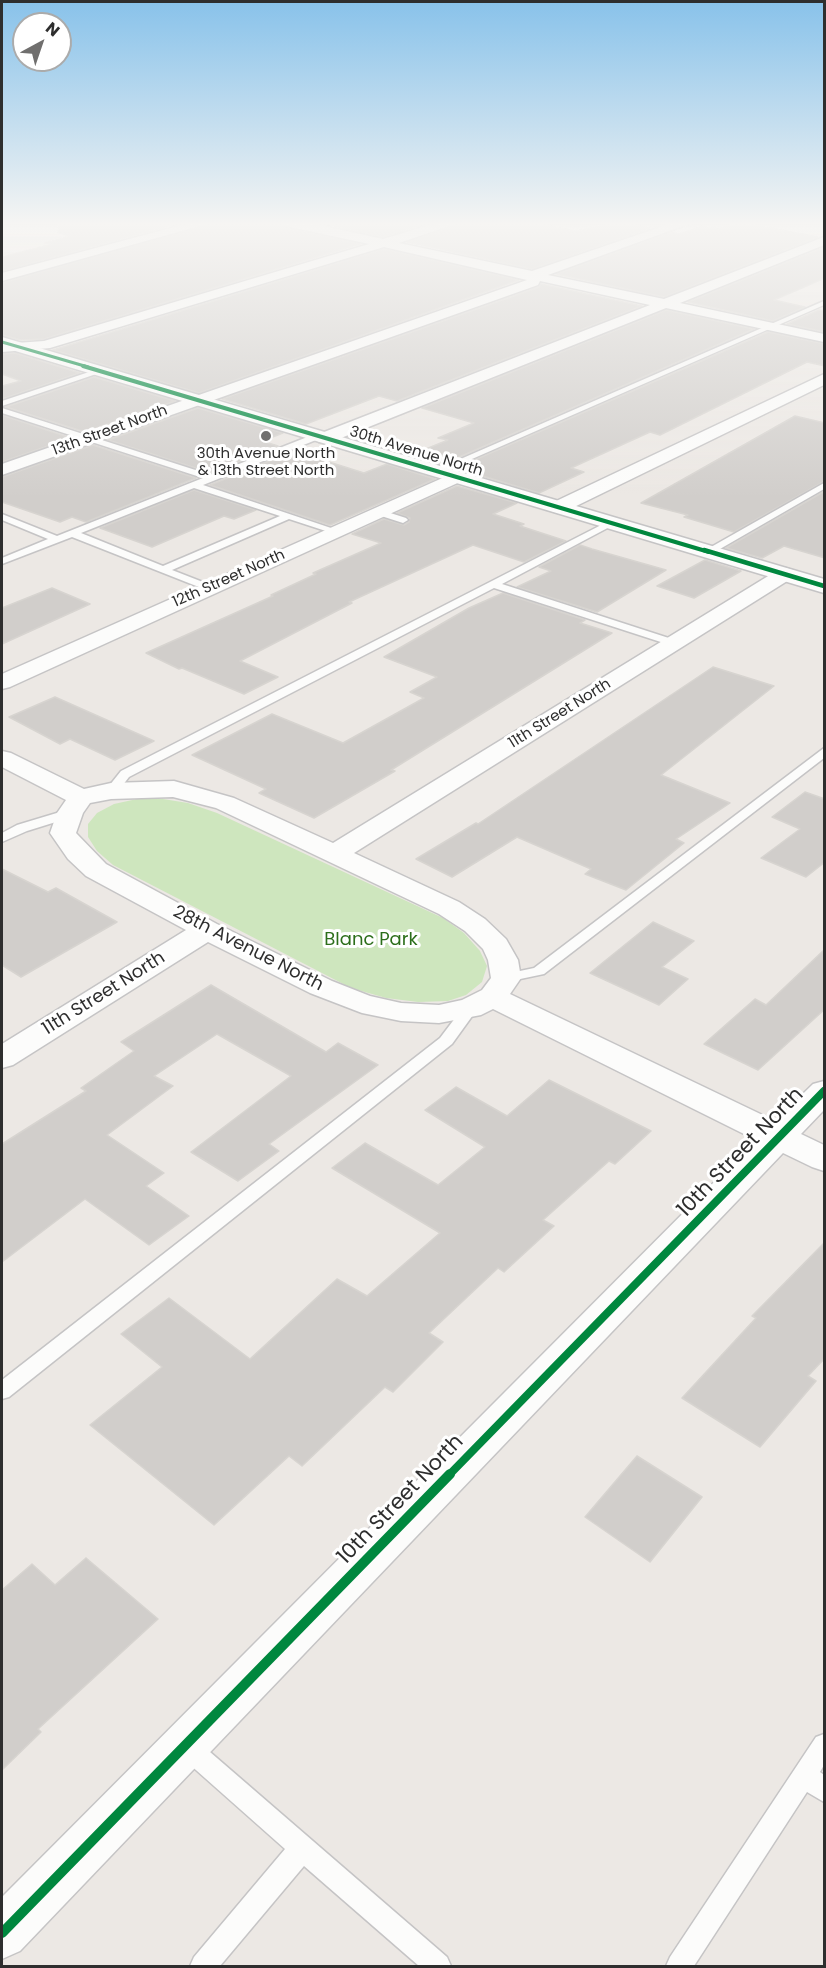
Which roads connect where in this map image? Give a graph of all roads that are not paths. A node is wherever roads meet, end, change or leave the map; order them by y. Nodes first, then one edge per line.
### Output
1 (149, 314) edge
2 (442, 314) edge
3 (637, 314) edge
4 (715, 314) edge
5 (800, 314) edge
6 (771, 326) junction
7 (825, 338) edge
8 (2, 342) edge
9 (2, 348) edge
10 (23, 348) junction
11 (101, 371) junction
12 (825, 379) edge
13 (197, 400) junction
14 (2, 404) edge
15 (2, 410) edge
16 (322, 437) junction
17 (89, 438) junction
18 (2, 470) edge
19 (447, 474) junction
20 (211, 478) junction
21 (194, 485) junction
22 (825, 486) edge
23 (559, 507) junction
24 (378, 512) junction
25 (288, 516) junction
26 (2, 517) edge
27 (403, 520) dead end
28 (612, 523) junction
29 (336, 531) junction
30 (71, 533) junction
31 (56, 539) junction
32 (2, 547) edge
33 (709, 551) junction
34 (19, 554) junction
35 (2, 561) edge
36 (162, 570) junction
37 (785, 574) junction
38 (494, 584) junction
39 (825, 586) edge
40 (209, 588) junction
41 (674, 643) junction
42 (2, 682) edge
43 (825, 752) edge
44 (2, 758) edge
45 (111, 791) junction
46 (76, 805) junction
47 (2, 838) edge
48 (334, 854) junction
49 (207, 930) junction
50 (490, 994) junction
51 (2, 1058) edge
52 (825, 1090) edge
53 (780, 1137) junction
54 (825, 1159) edge
55 (2, 1391) edge
56 (185, 1745) junction
57 (825, 1745) edge
58 (815, 1783) edge
59 (303, 1848) junction
60 (2, 1933) edge
61 (203, 1966) edge
62 (438, 1966) edge
63 (679, 1966) edge

1 - 10 street
2 - 13 street, 13th Street North
3 - 16 street
4 - 6 street
5 - 6 lane
6 - 7 street
6 - 19 lane
8 - 10 street, 30th Avenue North
9 - 10 street
10 - 11 street, 30th Avenue North
11 - 13 street, 30th Avenue North
11 - 14 lane
12 - 23 street
13 - 16 street, 30th Avenue North
13 - 17 street, 13th Street North
15 - 17 lane
16 - 19 street, 30th Avenue North
16 - 20 lane
17 - 18 street, 13th Street North
17 - 20 lane
19 - 23 street, 30th Avenue North
19 - 24 street, 12th Street North
20 - 21 lane
21 - 25 lane
21 - 30 lane
22 - 33 lane
23 - 28 street, 30th Avenue North
24 - 27 lane
24 - 29 street, 12th Street North
25 - 29 lane
25 - 36 lane
26 - 31 lane
28 - 33 street, 30th Avenue North
28 - 38 lane
29 - 40 street, 12th Street North
30 - 31 lane
30 - 36 lane
31 - 34 lane
32 - 34 lane
33 - 37 street, 30th Avenue North
34 - 35 lane
36 - 40 lane
37 - 39 street, 30th Avenue North
37 - 41 street, 11th Street North
38 - 41 lane
38 - 45 lane
40 - 42 street, 12th Street North
41 - 48 street, 11th Street North
43 - 50 lane
44 - 46 street
45 - 46 street
45 - 48 street
46 - 47 lane
46 - 49 street, 28th Avenue North
48 - 50 street
49 - 50 street, 28th Avenue North
49 - 51 street, 11th Street North
50 - 53 street
50 - 55 lane
52 - 53 street, 10th Street North
53 - 54 street
53 - 56 street, 10th Street North
56 - 59 lane
56 - 60 street, 10th Street North
57 - 58 lane
58 - 63 lane
59 - 61 lane
59 - 62 lane

